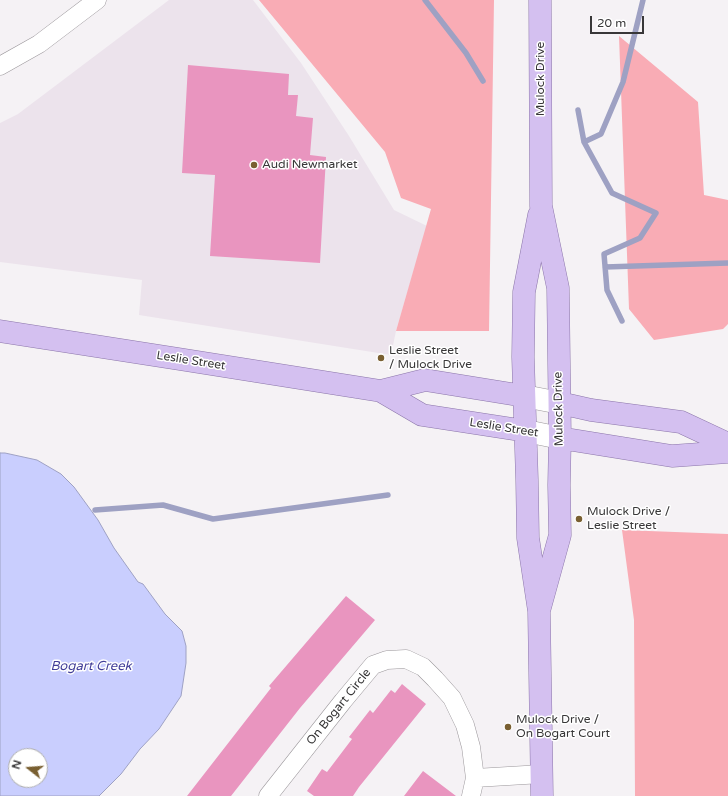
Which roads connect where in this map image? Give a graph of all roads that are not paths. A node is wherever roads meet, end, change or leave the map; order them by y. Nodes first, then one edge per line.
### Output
1 (97, 0) edge
2 (540, 0) edge
3 (0, 66) edge
4 (541, 206) junction
5 (0, 331) edge
6 (381, 392) junction
7 (524, 396) junction
8 (560, 403) junction
9 (526, 431) junction
10 (560, 438) junction
11 (728, 444) edge
12 (728, 452) edge
13 (539, 611) junction
14 (542, 774) junction
15 (474, 778) junction
16 (268, 796) edge
17 (471, 796) edge
18 (542, 796) edge

1 - 3 street
2 - 4 main road, Mulock Drive
4 - 7 main road, Mulock Drive
4 - 8 main road, Mulock Drive
5 - 6 main road, Leslie Street
6 - 7 main road, Leslie Street
6 - 9 main road, Leslie Street
7 - 8 main road, Leslie Street
7 - 9 main road, Mulock Drive
8 - 10 main road, Mulock Drive
8 - 11 main road, Leslie Street
9 - 10 main road, Leslie Street
9 - 13 main road, Mulock Drive
10 - 12 main road, Leslie Street
10 - 13 main road, Mulock Drive
13 - 14 main road, Mulock Drive
14 - 15 street
14 - 18 main road, Mulock Drive
15 - 16 street, On Bogart Circle
15 - 17 street, On Bogart Circle

